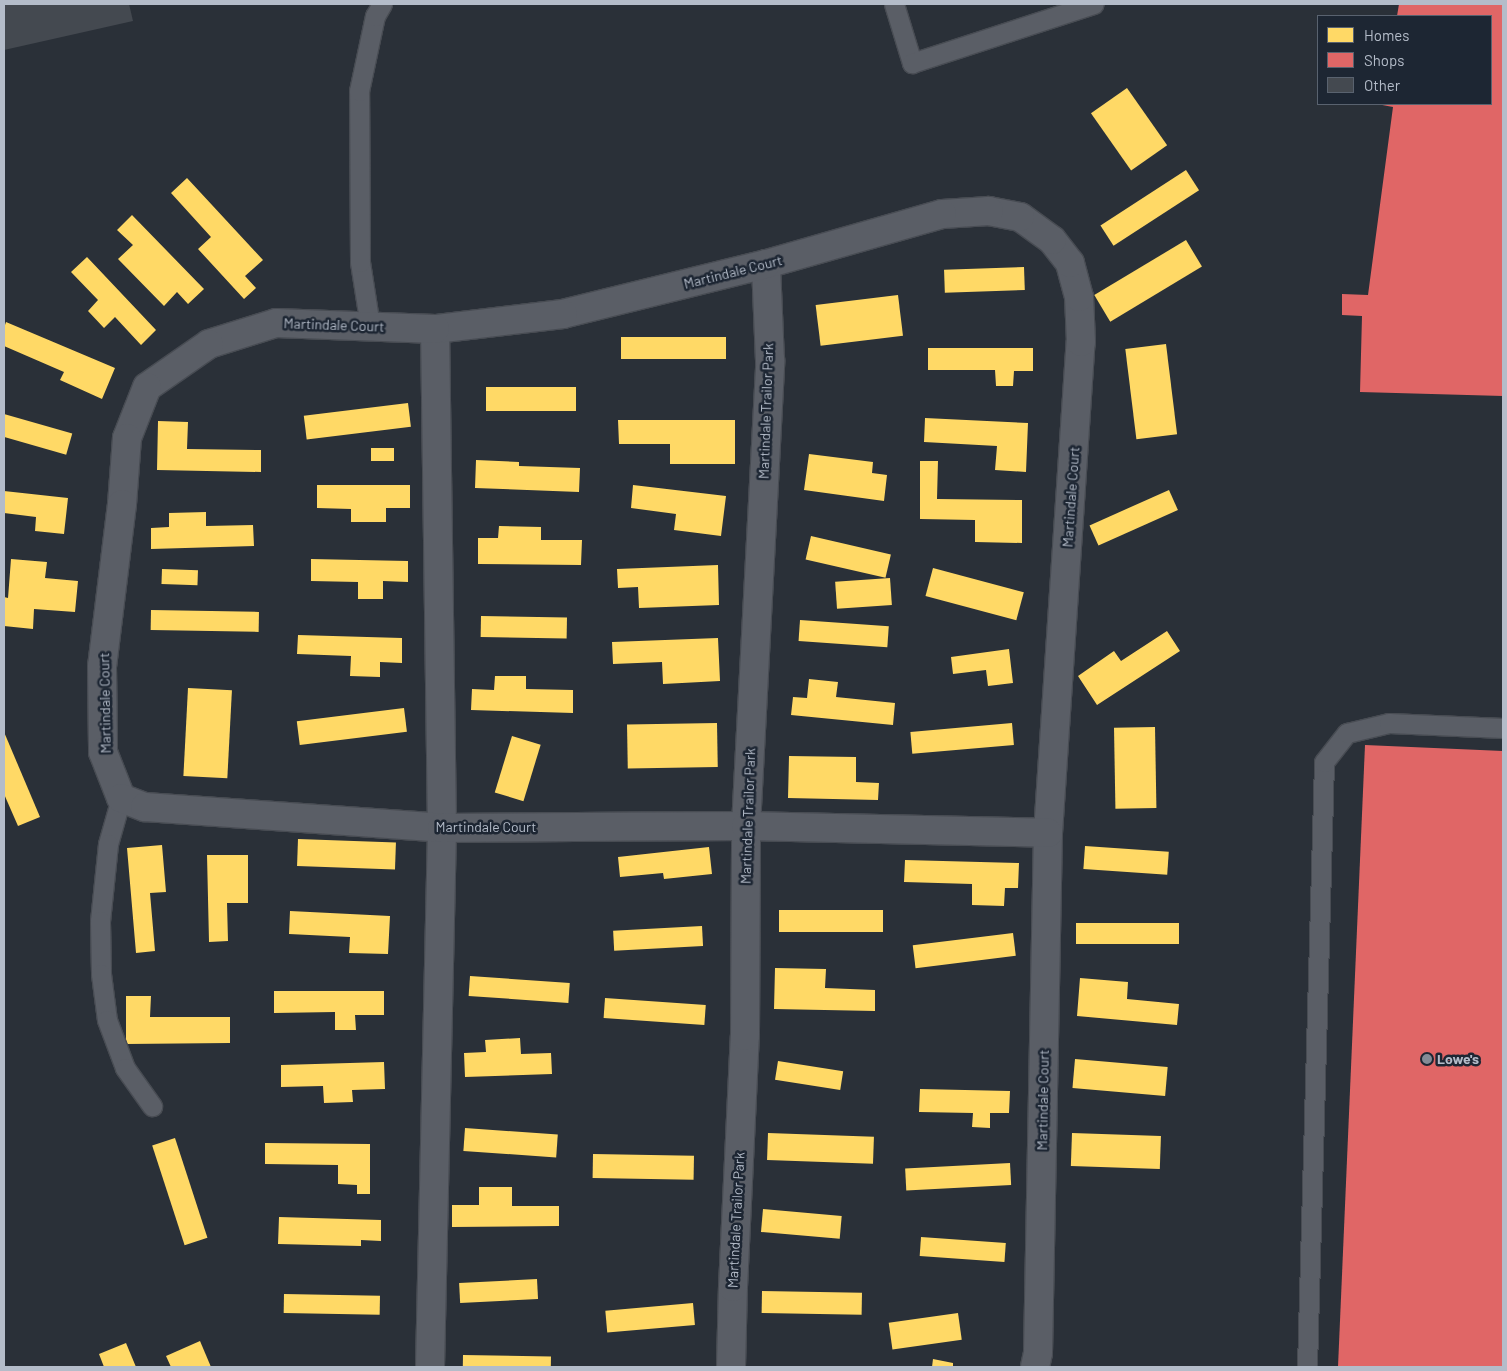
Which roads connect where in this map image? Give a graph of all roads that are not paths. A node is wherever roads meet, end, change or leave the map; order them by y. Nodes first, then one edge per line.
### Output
1 (382, 4) edge
2 (894, 4) edge
3 (1094, 4) edge
4 (766, 264) junction
5 (370, 326) junction
6 (434, 329) junction
7 (1503, 728) edge
8 (121, 798) junction
9 (746, 826) junction
10 (442, 828) junction
11 (1048, 833) junction
12 (152, 1106) dead end
13 (430, 1367) edge
14 (731, 1367) edge
15 (1035, 1367) edge
16 (1307, 1367) edge

1 - 5 lane
2 - 3 lane
4 - 6 street, Martindale Court
4 - 9 street, Martindale Trailor Park
4 - 11 street, Martindale Court
5 - 6 street, Martindale Court
5 - 8 street, Martindale Court
6 - 10 street
7 - 16 lane
8 - 10 street, Martindale Court
8 - 12 lane
9 - 10 street, Martindale Court
9 - 11 street, Martindale Court
9 - 14 street, Martindale Trailor Park
10 - 13 street
11 - 15 street, Martindale Court

